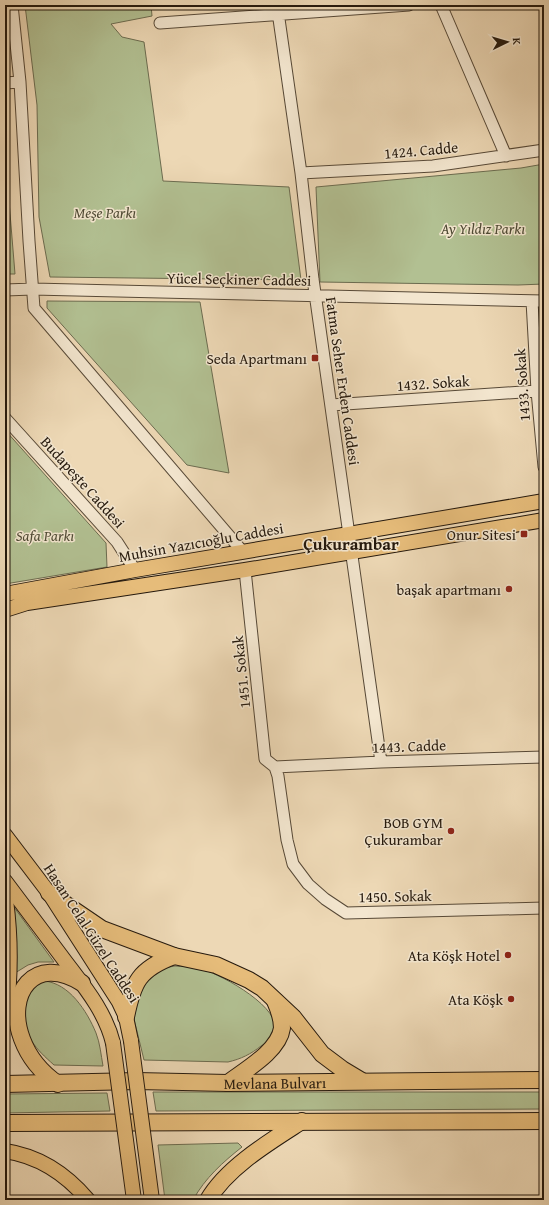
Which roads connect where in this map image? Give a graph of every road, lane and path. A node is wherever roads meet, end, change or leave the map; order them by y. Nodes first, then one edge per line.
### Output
1 (12, 5) edge
2 (409, 5) edge
3 (441, 5) edge
4 (277, 10) edge
5 (160, 23) dead end
6 (20, 82) junction
7 (5, 83) edge
8 (544, 150) edge
9 (506, 156) junction
10 (301, 173) junction
11 (32, 289) junction
12 (5, 290) edge
13 (316, 296) junction
14 (532, 301) junction
15 (544, 301) edge
16 (537, 391) junction
17 (331, 405) junction
18 (5, 418) edge
19 (544, 467) edge
20 (544, 501) edge
21 (544, 520) edge
22 (350, 534) junction
23 (243, 552) junction
24 (353, 552) junction
25 (135, 570) junction
26 (245, 570) junction
27 (5, 594) edge
28 (5, 610) edge
29 (544, 757) edge
30 (381, 762) junction
31 (275, 767) junction
32 (5, 836) edge
33 (5, 881) edge
34 (49, 892) junction
35 (5, 900) edge
36 (544, 908) edge
37 (174, 956) junction
38 (82, 984) junction
39 (275, 999) junction
40 (5, 1014) edge
41 (126, 1017) junction
42 (544, 1080) edge
43 (228, 1082) junction
44 (362, 1082) junction
45 (5, 1084) edge
46 (58, 1084) junction
47 (302, 1121) junction
48 (544, 1121) edge
49 (5, 1123) edge
50 (5, 1150) edge
51 (88, 1200) edge
52 (134, 1200) edge
53 (152, 1200) edge
54 (208, 1200) edge

1 - 6 street
2 - 4 street
3 - 9 street
4 - 5 street
4 - 10 street, Fatma Seher Erden Caddesi
6 - 7 street
6 - 11 street
8 - 9 street, 1424. Cadde
9 - 10 street, 1424. Cadde
10 - 13 street, Fatma Seher Erden Caddesi
11 - 12 street, Yücel Seçkiner Caddesi
11 - 13 street, Yücel Seçkiner Caddesi
11 - 23 street
13 - 14 street, Yücel Seçkiner Caddesi
13 - 17 street, Fatma Seher Erden Caddesi
14 - 15 street, Yücel Seçkiner Caddesi
14 - 16 street, 1433. Sokak
16 - 17 street, 1432. Sokak
16 - 19 street, 1433. Sokak
17 - 22 street, Fatma Seher Erden Caddesi
18 - 25 street, Budapeşte Caddesi
20 - 22 main road, Muhsin Yazıcıoğlu Caddesi
21 - 24 main road
22 - 23 main road, Muhsin Yazıcıoğlu Caddesi
22 - 24 street, Fatma Seher Erden Caddesi
23 - 25 main road, Muhsin Yazıcıoğlu Caddesi
24 - 26 main road
24 - 30 street, Fatma Seher Erden Caddesi
25 - 27 main road, Muhsin Yazıcıoğlu Caddesi
26 - 28 main road
26 - 31 street, 1451. Sokak
29 - 30 street, 1443. Cadde
30 - 31 street, 1443. Cadde
31 - 36 street, 1450. Sokak
32 - 34 main road, Hasan Celal Güzel Caddesi
33 - 38 main road
34 - 37 highway
34 - 41 main road, Hasan Celal Güzel Caddesi
35 - 40 highway
37 - 39 highway
37 - 41 highway
38 - 46 highway
38 - 52 main road, bridge
39 - 43 highway
39 - 44 highway
41 - 53 main road, Hasan Celal Güzel Caddesi, bridge
42 - 44 highway, Mevlana Bulvarı
43 - 44 highway, Mevlana Bulvarı
43 - 46 highway, Mevlana Bulvarı
45 - 46 highway, Mevlana Bulvarı
47 - 48 highway
47 - 49 highway
47 - 54 highway
50 - 51 main road

